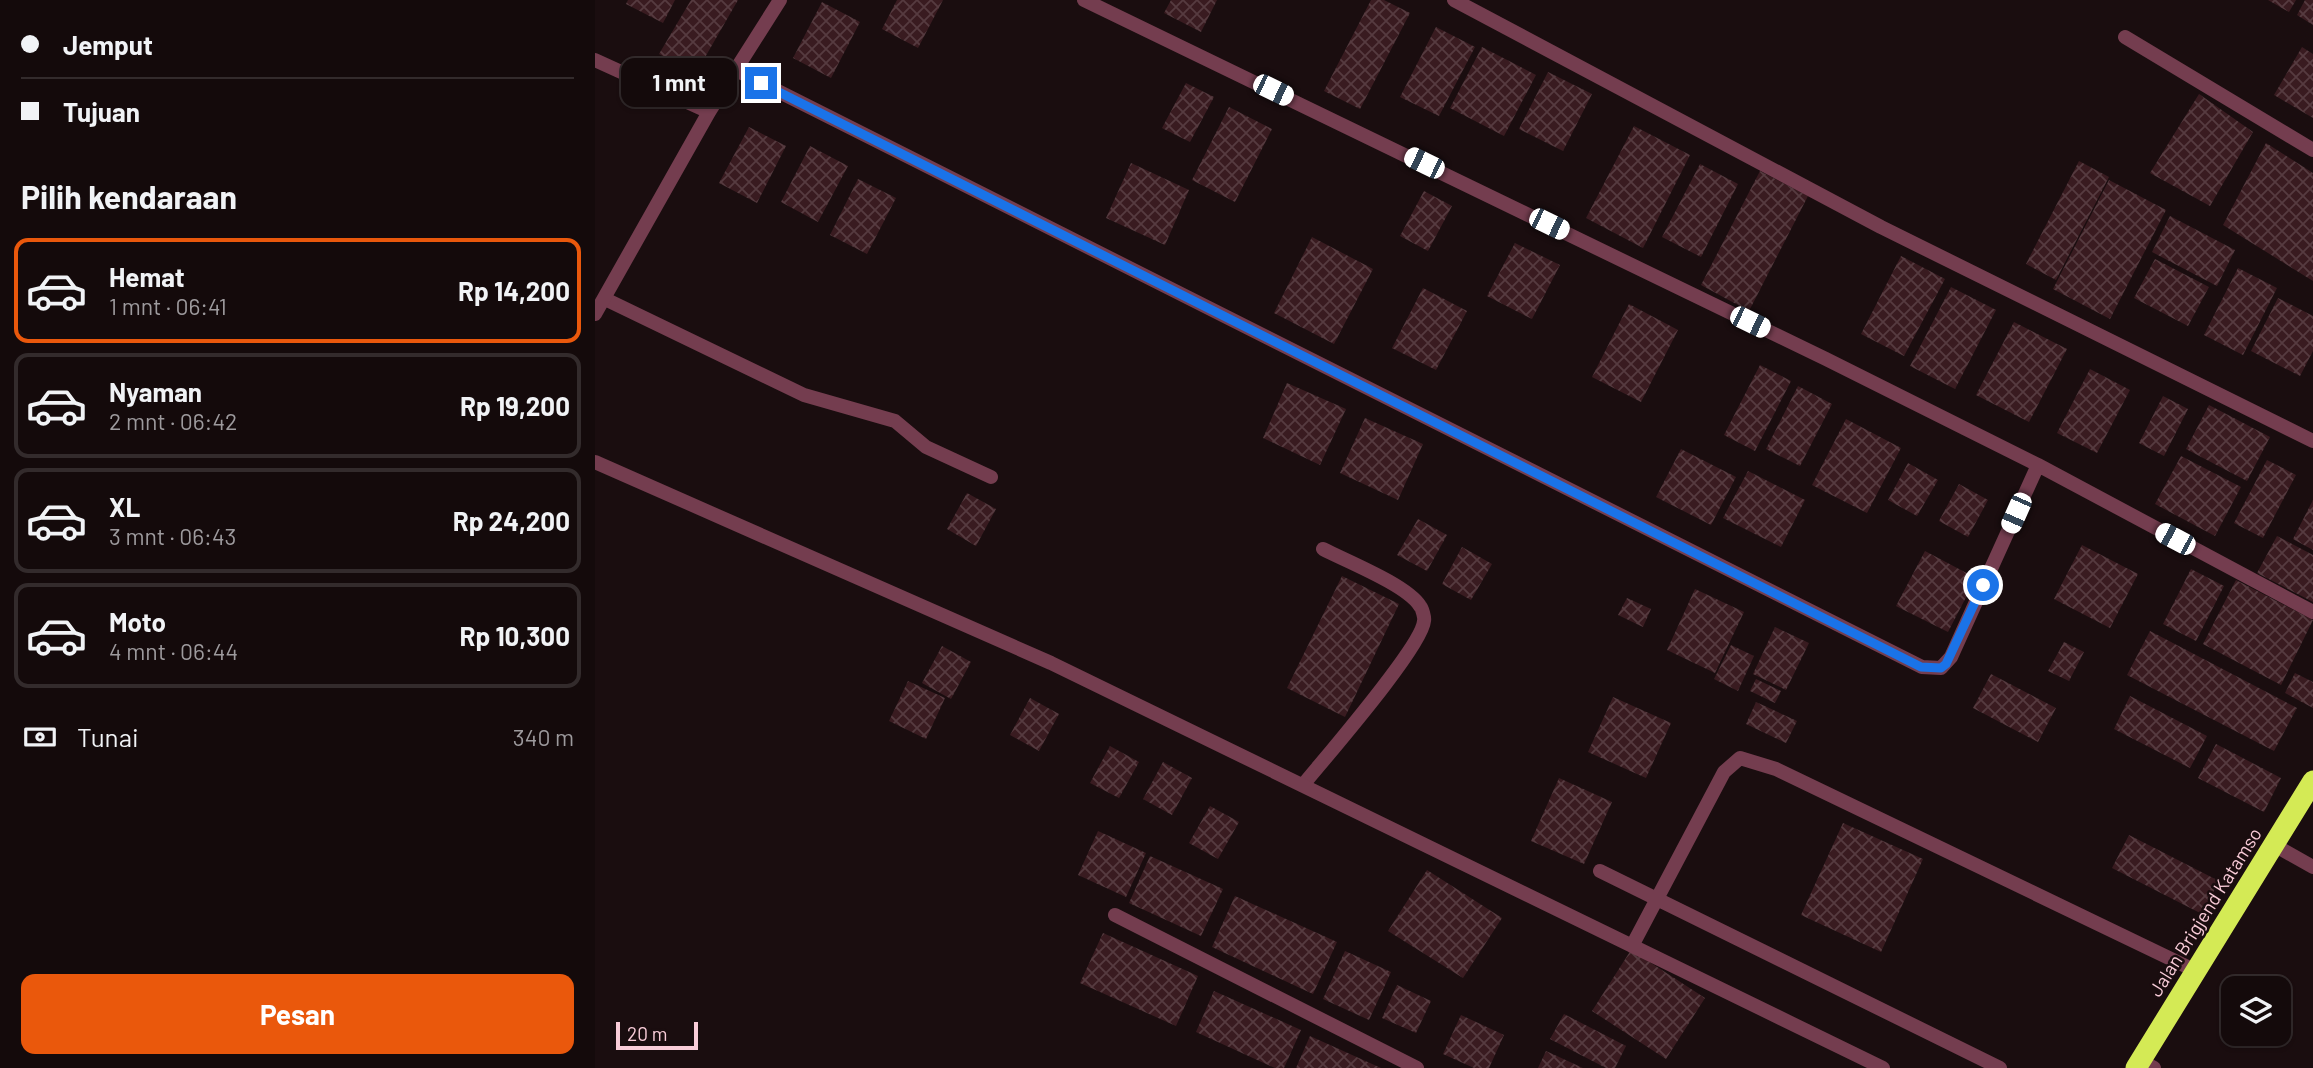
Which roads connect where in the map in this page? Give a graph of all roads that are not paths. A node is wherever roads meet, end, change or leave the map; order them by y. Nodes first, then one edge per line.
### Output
1 (780, 0) edge
2 (1084, 0) edge
3 (1454, 0) edge
4 (2125, 37) dead end
5 (595, 60) edge
6 (736, 70) junction
7 (709, 112) junction
8 (2313, 150) edge
9 (600, 296) edge
10 (595, 314) edge
11 (2313, 441) edge
12 (595, 462) edge
13 (2038, 465) junction
14 (991, 477) dead end
15 (1323, 549) dead end
16 (2313, 612) edge
17 (2313, 781) edge
18 (1303, 785) junction
19 (2274, 845) junction
20 (2313, 867) edge
21 (1600, 871) dead end
22 (1656, 899) junction
23 (1115, 915) dead end
24 (1632, 946) junction
25 (2196, 971) junction
26 (2144, 1066) edge
27 (1417, 1068) edge
28 (1883, 1068) edge
29 (2000, 1068) edge

1 - 6 street
2 - 13 street
3 - 11 street
4 - 8 street
5 - 7 street
6 - 7 street
6 - 13 street
7 - 9 street
9 - 10 street
9 - 14 street
12 - 18 street
13 - 16 street
15 - 18 street
17 - 19 highway, Jalan Brigjend Katamso
18 - 24 street
19 - 20 street
19 - 25 highway, Jalan Brigjend Katamso
21 - 22 street
22 - 24 street
22 - 25 street
22 - 29 street
23 - 27 street
24 - 28 street
25 - 26 highway, Jalan Brigjend Katamso

